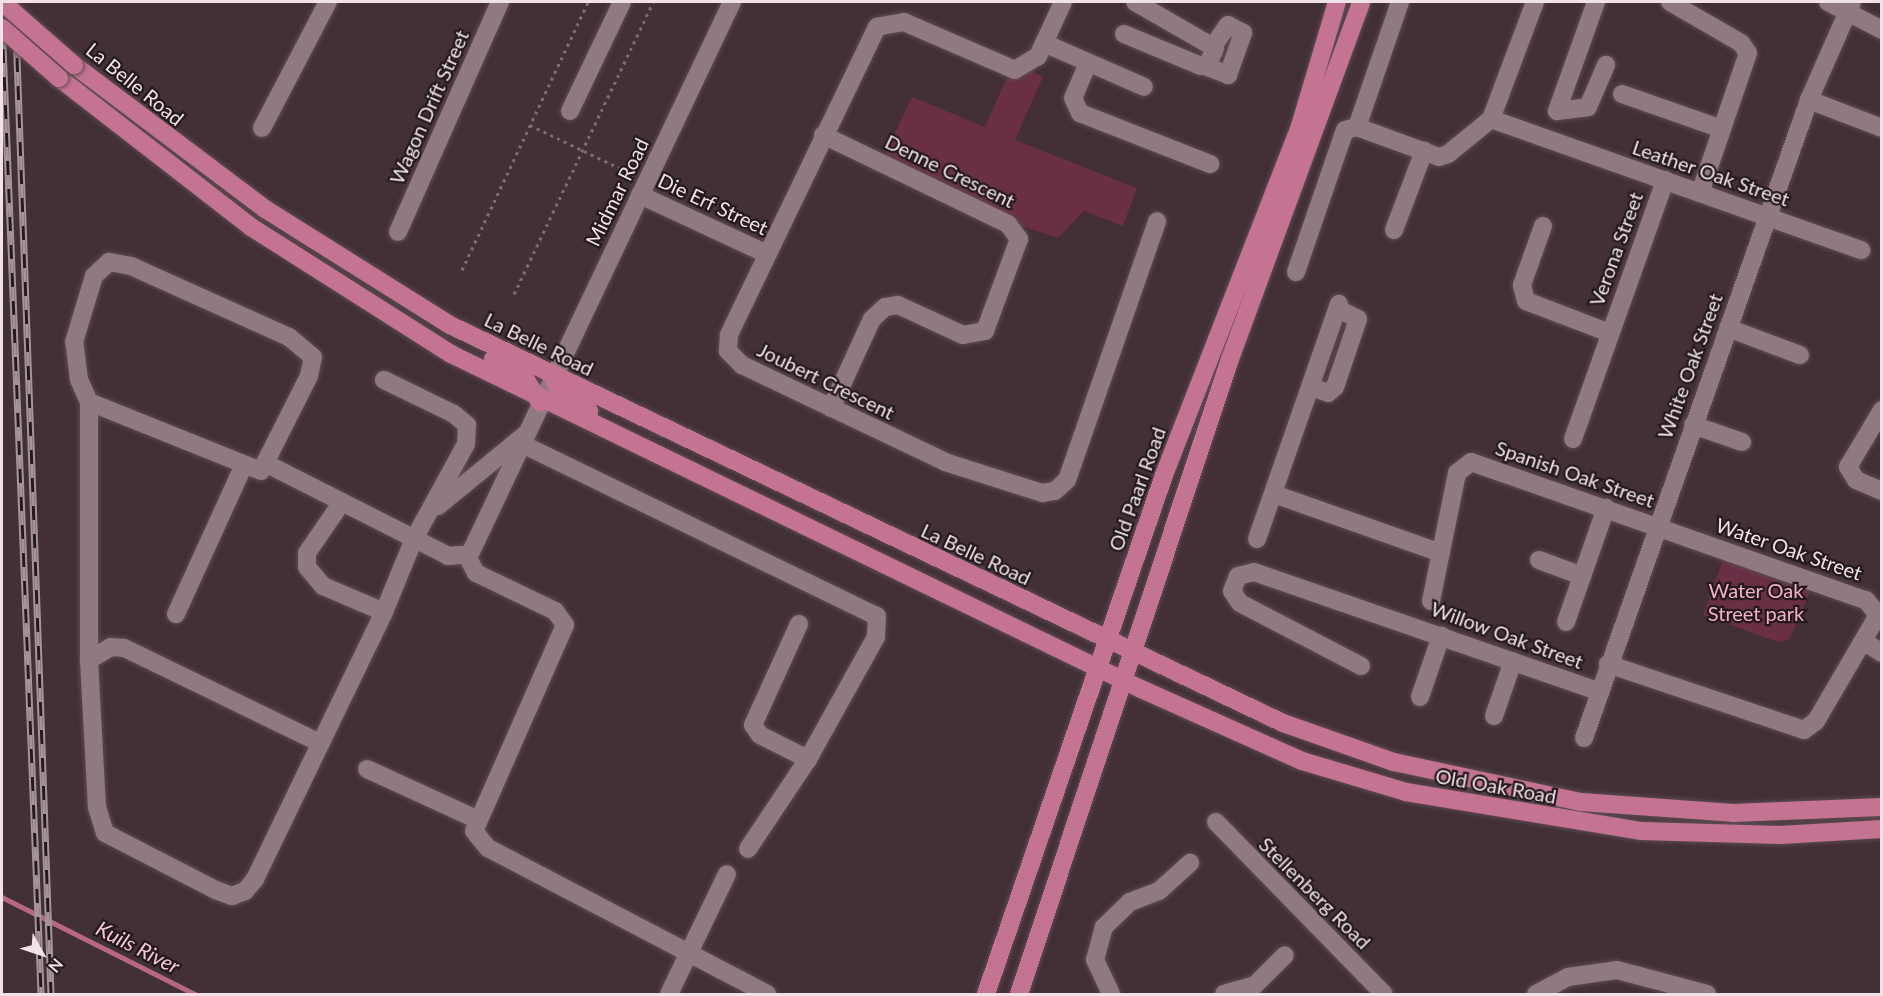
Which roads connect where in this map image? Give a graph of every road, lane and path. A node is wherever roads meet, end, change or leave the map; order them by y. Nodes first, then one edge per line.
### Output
1 (2, 2) edge
2 (328, 2) edge
3 (500, 2) edge
4 (588, 2) edge
5 (622, 2) edge
6 (653, 2) edge
7 (732, 2) edge
8 (1063, 2) edge
9 (1135, 2) edge
10 (1337, 2) edge
11 (1360, 2) edge
12 (1400, 2) edge
13 (1535, 2) edge
14 (1596, 2) edge
15 (1670, 2) edge
16 (1828, 2) edge
17 (1849, 7) edge
18 (2, 28) edge
19 (1881, 30) edge
20 (1124, 34) dead end
21 (1044, 43) junction
22 (1214, 45) junction
23 (1088, 63) junction
24 (1606, 65) dead end
25 (1205, 66) junction
26 (1144, 87) dead end
27 (1622, 94) dead end
28 (1809, 100) junction
29 (570, 111) dead end
30 (1557, 111) junction
31 (1491, 119) junction
32 (530, 125) junction
33 (1357, 127) junction
34 (262, 128) dead end
35 (1881, 128) edge
36 (1722, 129) junction
37 (823, 135) junction
38 (1547, 138) junction
39 (582, 150) junction
40 (1424, 151) junction
41 (1210, 164) dead end
42 (1665, 180) junction
43 (644, 188) junction
44 (1700, 193) junction
45 (1767, 216) junction
46 (1157, 220) dead end
47 (1543, 226) dead end
48 (1394, 230) dead end
49 (398, 232) dead end
50 (1861, 250) dead end
51 (767, 254) junction
52 (462, 270) dead end
53 (1296, 272) dead end
54 (514, 294) dead end
55 (1338, 306) dead end
56 (450, 325) junction
57 (1728, 328) junction
58 (1610, 333) junction
59 (1800, 355) dead end
60 (554, 377) junction
61 (384, 380) dead end
62 (89, 402) junction
63 (541, 402) junction
64 (831, 408) junction
65 (1881, 410) edge
66 (1693, 425) junction
67 (525, 439) junction
68 (1573, 440) dead end
69 (1742, 442) dead end
70 (651, 455) junction
71 (244, 465) junction
72 (267, 465) junction
73 (1881, 491) edge
74 (1274, 494) junction
75 (342, 502) junction
76 (1606, 508) junction
77 (432, 511) junction
78 (1657, 526) junction
79 (414, 539) junction
80 (1257, 539) dead end
81 (1441, 553) junction
82 (469, 554) junction
83 (1539, 560) dead end
84 (1582, 576) junction
85 (1431, 601) dead end
86 (384, 612) junction
87 (176, 614) dead end
88 (1566, 622) dead end
89 (799, 624) dead end
90 (1441, 636) junction
91 (1107, 642) junction
92 (1865, 642) junction
93 (1133, 653) junction
94 (1881, 653) edge
95 (88, 660) junction
96 (1513, 661) junction
97 (1608, 664) junction
98 (1361, 666) dead end
99 (1098, 669) junction
100 (1123, 681) junction
101 (1599, 692) junction
102 (1420, 697) dead end
103 (1494, 716) dead end
104 (1584, 738) dead end
105 (320, 743) junction
106 (808, 759) junction
107 (367, 769) dead end
108 (1881, 807) edge
109 (476, 819) junction
110 (1216, 822) dead end
111 (1881, 829) edge
112 (748, 849) dead end
113 (1190, 863) dead end
114 (727, 874) dead end
115 (689, 951) junction
116 (1285, 955) dead end
117 (669, 994) edge
118 (767, 994) edge
119 (986, 994) edge
120 (1019, 994) edge
121 (1111, 994) edge
122 (1224, 994) edge
123 (1384, 994) edge
124 (1536, 994) edge
125 (1707, 994) edge

1 - 56 main road, La Belle Road, bridge
2 - 34 street
3 - 49 street, Wagon Drift Street
4 - 32 path
5 - 29 street
6 - 39 path
7 - 43 street, Midmar Road
8 - 21 street
9 - 22 street
10 - 91 main road, Old Paarl Road
11 - 93 main road
12 - 33 street
13 - 31 street
14 - 30 street
15 - 36 street
16 - 17 street
17 - 19 street
17 - 28 street, White Oak Street
18 - 63 main road, bridge
20 - 25 street
21 - 23 street
21 - 37 street, Joubert Crescent
22 - 25 street
22 - 25 street
23 - 26 street
23 - 41 street
24 - 30 street
27 - 36 street
28 - 35 street
28 - 45 street, White Oak Street
30 - 38 street
31 - 38 street, Leather Oak Street
31 - 40 street
32 - 39 path
32 - 52 path
33 - 40 street
33 - 53 street
36 - 44 street
37 - 51 street, Joubert Crescent
37 - 64 street, Denne Crescent
38 - 42 street, Leather Oak Street
39 - 43 path
39 - 54 path
40 - 48 street
42 - 44 street, Leather Oak Street
42 - 58 street, Verona Street
43 - 51 street, Die Erf Street
43 - 60 street, Midmar Road
44 - 45 street, Leather Oak Street
45 - 50 street, Leather Oak Street
45 - 57 street, White Oak Street
46 - 64 street, Joubert Crescent
47 - 58 street, Verona Street
51 - 64 street, Joubert Crescent
55 - 74 street
56 - 60 main road, La Belle Road
56 - 63 main road
57 - 59 street
57 - 66 street, White Oak Street
58 - 68 street, Verona Street
60 - 63 street, Midmar Road
60 - 70 main road
60 - 91 main road, La Belle Road
61 - 77 street
62 - 71 street
62 - 72 street
62 - 95 street
63 - 67 street, Midmar Road
63 - 70 main road
65 - 73 street
66 - 69 street
66 - 78 street, White Oak Street
67 - 77 street
67 - 82 street, Midmar Road
67 - 106 street
70 - 99 main road
71 - 72 street
71 - 87 street
72 - 75 street
74 - 80 street
74 - 81 street
75 - 79 street
75 - 86 street
76 - 78 street, Spanish Oak Street
76 - 81 street, Spanish Oak Street
76 - 84 street
77 - 79 street
78 - 92 street, Water Oak Street
78 - 97 street, White Oak Street
79 - 82 street
79 - 86 street
81 - 85 street, Spanish Oak Street
82 - 109 street
83 - 84 street
84 - 88 street
86 - 105 street
89 - 106 street
90 - 96 street, Willow Oak Street
90 - 98 street, Willow Oak Street
90 - 102 street
91 - 93 main road, La Belle Road
91 - 99 main road, Old Paarl Road
92 - 94 street
92 - 97 street, Water Oak Street
93 - 100 main road
93 - 108 main road, Old Oak Road
95 - 105 street
95 - 105 street
96 - 101 street, Willow Oak Street
96 - 103 street
97 - 101 street, White Oak Street
99 - 100 main road, Old Oak Road
99 - 119 main road, Old Paarl Road
100 - 111 main road, Old Oak Road
100 - 120 main road
101 - 104 street, White Oak Street
106 - 112 street
107 - 109 street
109 - 115 street
110 - 123 street, Stellenberg Road
113 - 121 street
114 - 115 street
115 - 117 street
115 - 118 street
116 - 122 street
124 - 125 street

